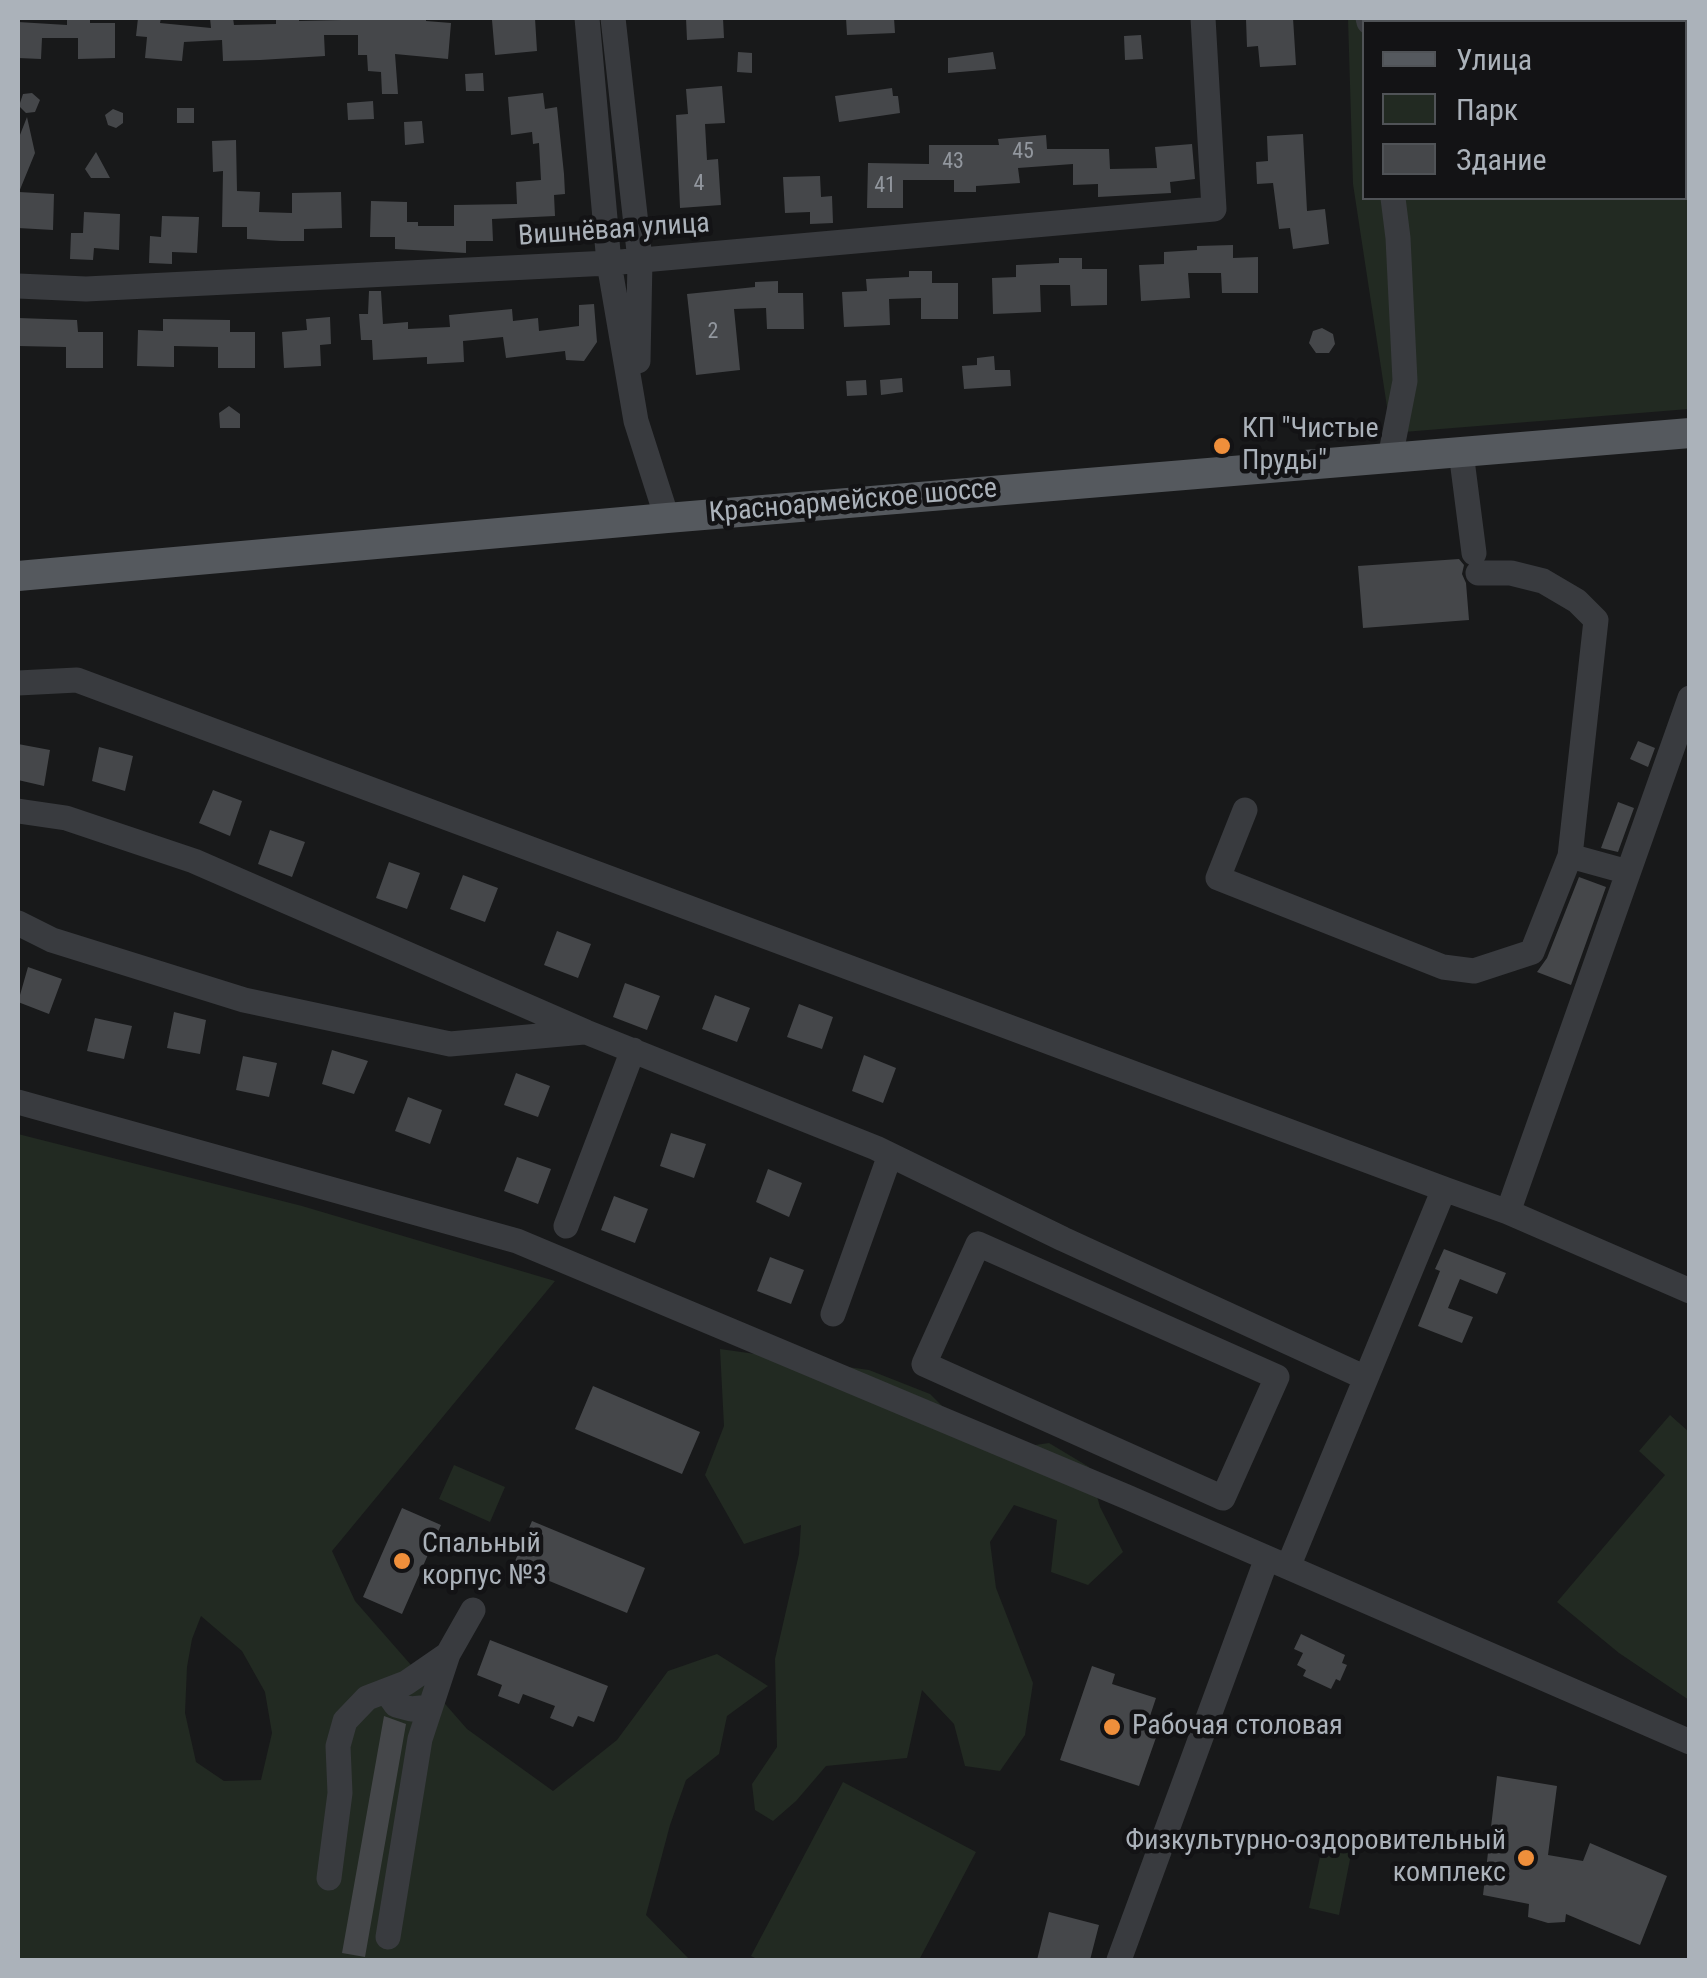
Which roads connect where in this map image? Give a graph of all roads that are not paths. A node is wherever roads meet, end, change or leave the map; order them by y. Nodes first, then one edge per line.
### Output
1 (587, 18) edge
2 (613, 18) edge
3 (1203, 18) edge
4 (1393, 200) edge
5 (640, 260) junction
6 (610, 264) junction
7 (18, 286) edge
8 (636, 421) junction
9 (1690, 433) edge
10 (1461, 452) junction
11 (1390, 458) junction
12 (667, 518) junction
13 (18, 576) edge
14 (18, 684) edge
15 (1690, 698) edge
16 (1245, 810) dead end
17 (18, 811) edge
18 (1570, 856) junction
19 (1628, 872) junction
20 (18, 923) edge
21 (586, 1032) junction
22 (633, 1050) junction
23 (18, 1102) edge
24 (890, 1155) junction
25 (1444, 1189) junction
26 (1508, 1212) junction
27 (566, 1226) dead end
28 (1045, 1231) junction
29 (1032, 1268) junction
30 (1690, 1292) edge
31 (832, 1314) dead end
32 (1263, 1331) junction
33 (1253, 1366) junction
34 (1366, 1378) junction
35 (1129, 1455) junction
36 (1114, 1492) junction
37 (1278, 1563) junction
38 (473, 1610) dead end
39 (448, 1654) junction
40 (386, 1691) junction
41 (430, 1707) junction
42 (1690, 1742) edge
43 (329, 1878) dead end
44 (388, 1937) dead end
45 (1119, 1960) edge

1 - 6 street
2 - 5 street
3 - 5 street, Вишнёвая улица
4 - 11 street
5 - 6 street, Вишнёвая улица
5 - 8 street
6 - 7 street, Вишнёвая улица
6 - 8 street
8 - 12 street
9 - 10 main road, Красноармейское шоссе
10 - 11 main road, Красноармейское шоссе
10 - 18 street
11 - 12 main road, Красноармейское шоссе
12 - 13 main road, Красноармейское шоссе
14 - 25 street
15 - 19 street
16 - 18 street
17 - 21 street
18 - 19 street
19 - 26 street
20 - 21 street
21 - 22 street
22 - 24 street
22 - 27 street
23 - 36 street
24 - 28 street
24 - 31 street
25 - 26 street
25 - 34 street
26 - 30 street
28 - 29 street
28 - 32 street
29 - 33 street
29 - 35 street
32 - 33 street
32 - 34 street
33 - 35 street
34 - 37 street
35 - 36 street
36 - 37 street
37 - 42 street
37 - 45 street
38 - 39 street
39 - 40 street
39 - 41 street
40 - 41 street
40 - 43 street
41 - 44 street

